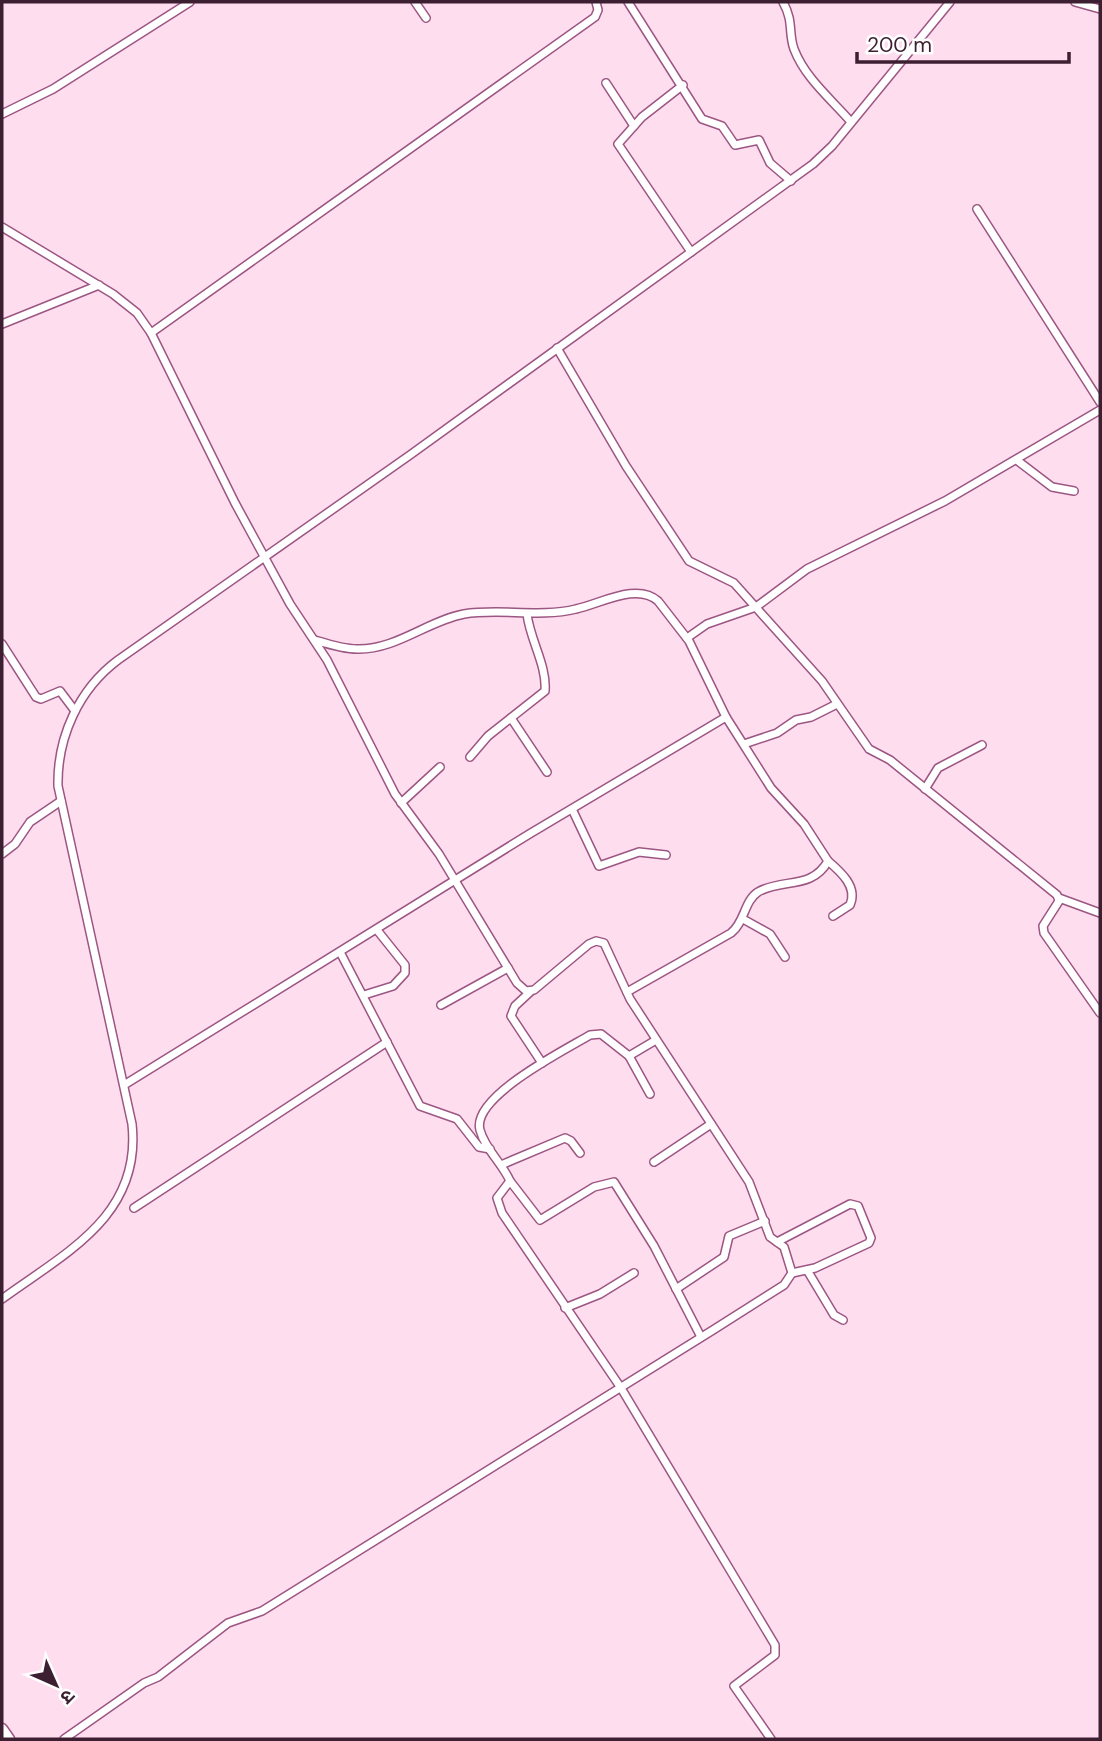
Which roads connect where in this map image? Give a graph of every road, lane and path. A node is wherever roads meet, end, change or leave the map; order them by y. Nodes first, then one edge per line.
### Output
1 (190, 2) edge
2 (415, 2) edge
3 (596, 2) edge
4 (628, 2) edge
5 (783, 2) edge
6 (950, 2) edge
7 (1075, 2) edge
8 (1099, 10) edge
9 (426, 18) dead end
10 (606, 83) dead end
11 (683, 85) junction
12 (2, 114) edge
13 (851, 122) junction
14 (634, 126) junction
15 (791, 181) junction
16 (977, 209) dead end
17 (2, 227) edge
18 (691, 252) junction
19 (99, 285) junction
20 (2, 324) edge
21 (151, 333) junction
22 (558, 350) junction
23 (1100, 402) edge
24 (1100, 410) edge
25 (1018, 461) junction
26 (1074, 491) dead end
27 (265, 558) junction
28 (755, 607) junction
29 (527, 614) junction
30 (687, 638) junction
31 (315, 640) junction
32 (2, 644) edge
33 (836, 705) junction
34 (75, 711) junction
35 (726, 717) junction
36 (512, 718) junction
37 (744, 744) junction
38 (982, 745) dead end
39 (470, 757) dead end
40 (440, 767) dead end
41 (547, 772) dead end
42 (925, 789) junction
43 (61, 801) junction
44 (401, 803) junction
45 (572, 809) junction
46 (2, 854) edge
47 (666, 855) dead end
48 (828, 862) junction
49 (455, 880) junction
50 (1059, 898) junction
51 (1100, 913) edge
52 (833, 916) dead end
53 (743, 919) junction
54 (377, 930) junction
55 (340, 953) junction
56 (785, 957) dead end
57 (508, 968) junction
58 (530, 992) junction
59 (627, 992) junction
60 (364, 995) junction
61 (441, 1005) dead end
62 (1100, 1013) edge
63 (656, 1040) junction
64 (387, 1042) junction
65 (629, 1056) junction
66 (542, 1063) junction
67 (124, 1084) junction
68 (650, 1094) dead end
69 (711, 1124) junction
70 (490, 1149) junction
71 (580, 1153) dead end
72 (654, 1162) dead end
73 (501, 1165) junction
74 (510, 1181) junction
75 (134, 1208) dead end
76 (765, 1221) junction
77 (776, 1242) junction
78 (807, 1270) junction
79 (635, 1273) dead end
80 (792, 1273) junction
81 (676, 1289) junction
82 (2, 1299) edge
83 (565, 1308) junction
84 (843, 1320) dead end
85 (701, 1337) junction
86 (621, 1388) junction
87 (2, 1729) edge
88 (8, 1739) edge
89 (64, 1739) edge
90 (771, 1739) edge

1 - 12 street
2 - 9 street
3 - 21 street
4 - 11 street
5 - 13 street
6 - 13 street
7 - 8 street
10 - 14 street
11 - 14 street
11 - 15 street
13 - 15 street
14 - 18 street
15 - 18 street
16 - 23 street
17 - 19 street
18 - 22 street
19 - 20 street
19 - 21 street
21 - 27 street
22 - 27 street
22 - 28 street
24 - 25 street
25 - 26 street
25 - 28 street
27 - 31 street
27 - 34 street
28 - 30 street
28 - 33 street
29 - 30 street
29 - 31 street
29 - 36 street
30 - 35 street
31 - 44 street
32 - 34 street
33 - 37 street
33 - 42 street
34 - 43 street
35 - 37 street
35 - 45 street
36 - 39 street
36 - 41 street
37 - 48 street
38 - 42 street
40 - 44 street
42 - 50 street
43 - 46 street
43 - 67 street
44 - 49 street
45 - 47 street
45 - 49 street
48 - 52 street
48 - 53 street
49 - 54 street
49 - 57 street
50 - 51 street
50 - 62 street
53 - 56 street
53 - 59 street
54 - 55 street
54 - 60 street
55 - 60 street
55 - 67 street
57 - 58 street
57 - 61 street
58 - 59 street
58 - 66 street
59 - 63 street
60 - 64 street
63 - 65 street
63 - 69 street
64 - 70 street
64 - 75 street
65 - 66 street
65 - 68 street
66 - 70 street
67 - 82 street
69 - 72 street
69 - 76 street
70 - 73 street
71 - 73 street
73 - 74 street
74 - 81 street
74 - 83 street
76 - 77 street
76 - 81 street
77 - 78 street
77 - 80 street
78 - 80 street
78 - 84 street
79 - 83 street
80 - 85 street
81 - 85 street
83 - 86 street
85 - 86 street
86 - 89 street
86 - 90 street
87 - 88 street

